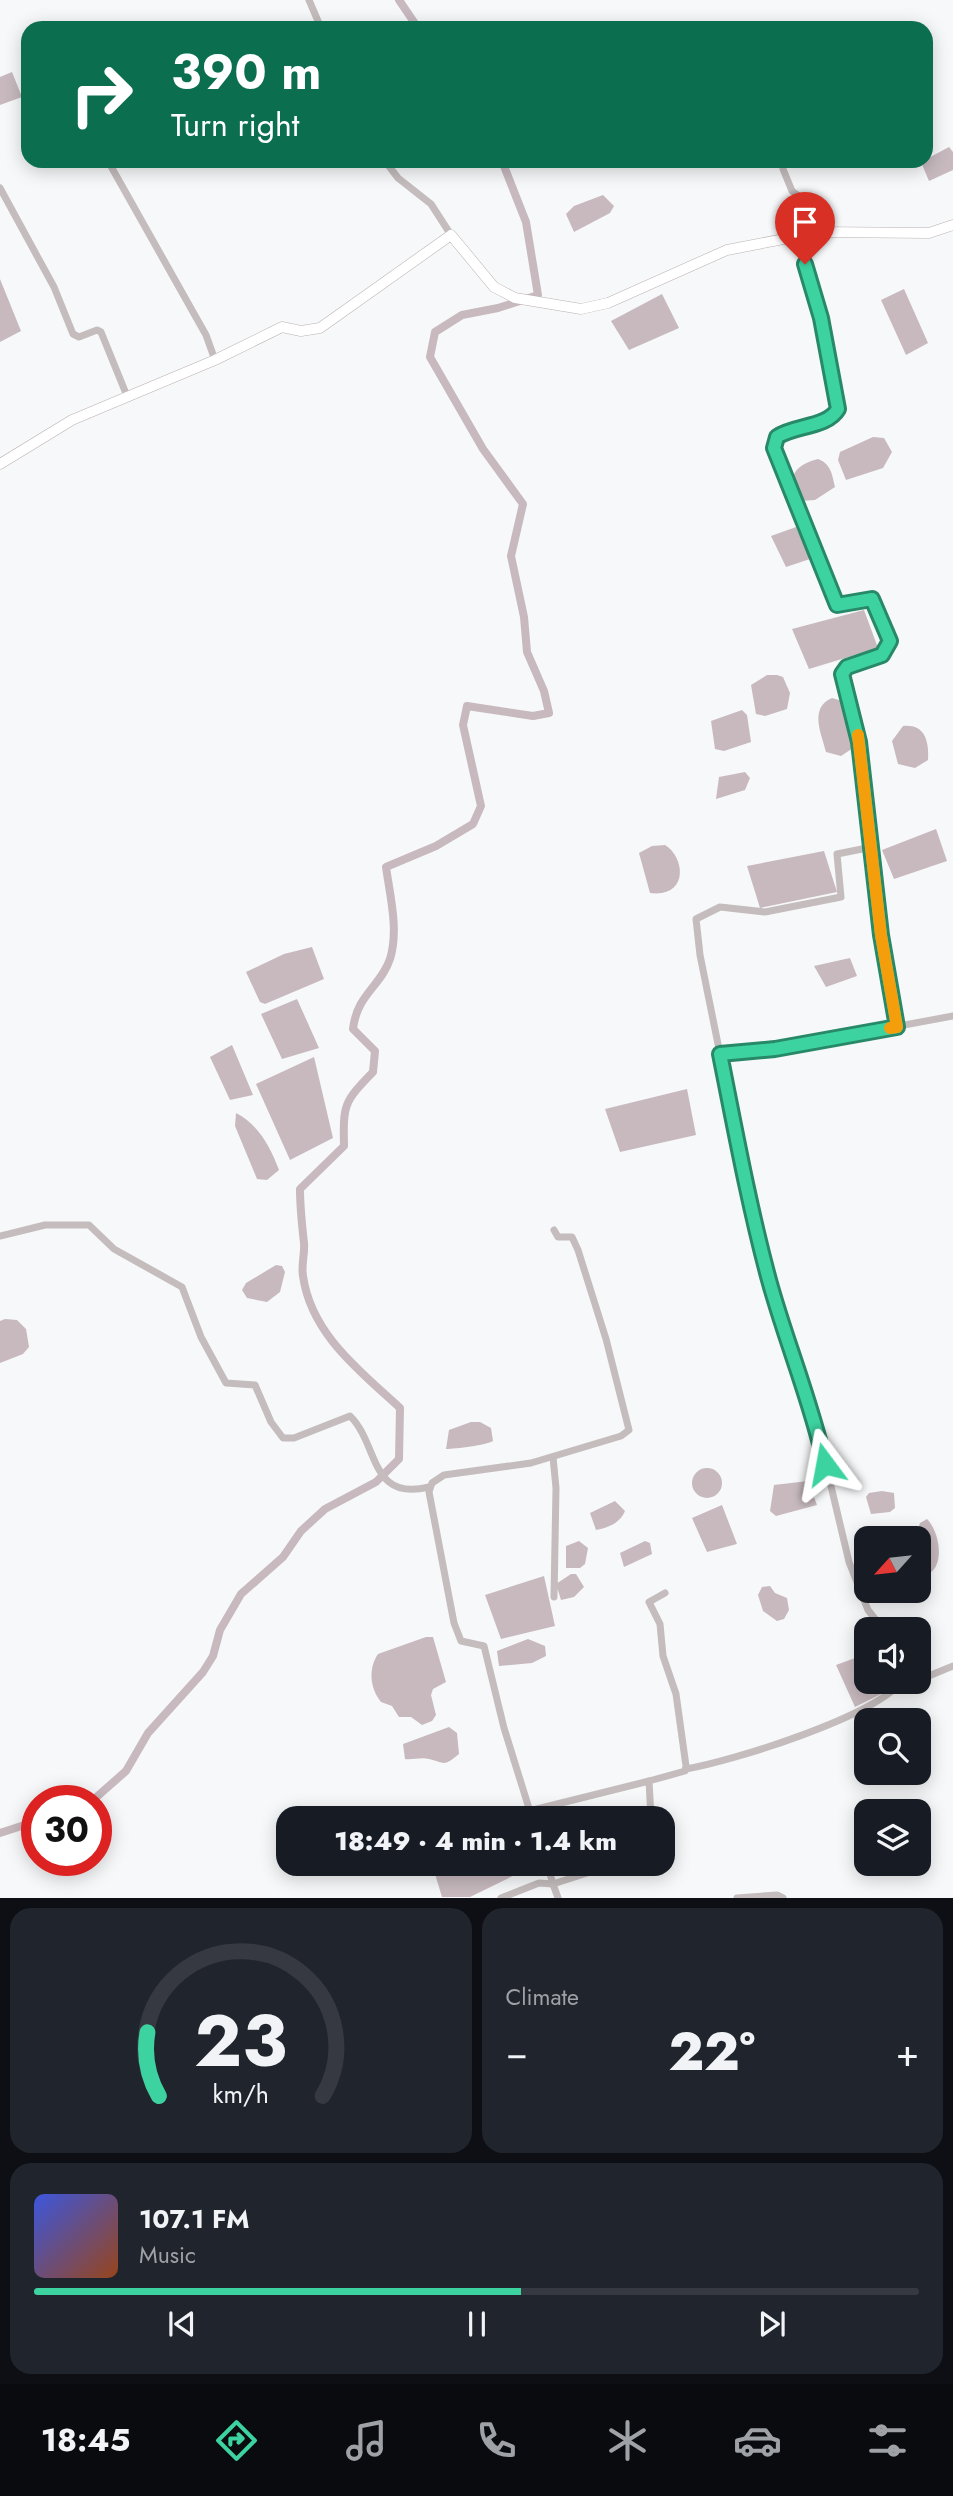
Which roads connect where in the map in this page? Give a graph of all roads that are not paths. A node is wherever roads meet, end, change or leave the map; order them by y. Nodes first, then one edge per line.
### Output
1 (309, 0) edge
2 (318, 21) edge
3 (112, 168) edge
4 (390, 168) edge
5 (783, 169) dead end
6 (0, 188) edge
7 (953, 225) edge
8 (820, 232) junction
9 (451, 235) junction
10 (798, 238) junction
11 (215, 360) junction
12 (128, 396) junction
13 (0, 464) edge
14 (872, 848) junction
15 (953, 1016) edge
16 (897, 1027) junction
17 (720, 1054) junction
18 (554, 1230) dead end
19 (0, 1236) edge
20 (553, 1457) junction
21 (429, 1487) junction
22 (665, 1593) dead end
23 (554, 1597) dead end
24 (874, 1617) edge
25 (953, 1666) edge
26 (931, 1675) edge
27 (885, 1694) edge
28 (686, 1769) junction
29 (649, 1781) junction
30 (528, 1806) edge
31 (559, 1806) edge
32 (650, 1806) edge
33 (551, 1876) edge
34 (578, 1876) edge
35 (553, 1884) junction
36 (500, 1898) edge
37 (558, 1898) edge
38 (737, 1898) edge
39 (783, 1898) edge

1 - 2 street
3 - 11 street
4 - 9 street
5 - 8 street
6 - 12 street
7 - 8 street
8 - 10 street
9 - 10 street
9 - 11 street
10 - 14 street
11 - 12 street
12 - 13 street
14 - 16 street
14 - 17 street
15 - 16 street
16 - 17 street
17 - 24 street
18 - 20 street
19 - 21 street
20 - 21 street
20 - 23 street
21 - 30 street
22 - 28 street
25 - 26 street
27 - 28 street
28 - 29 street
29 - 31 street
29 - 32 street
33 - 35 street
34 - 35 street
35 - 36 street
35 - 37 street
38 - 39 street

